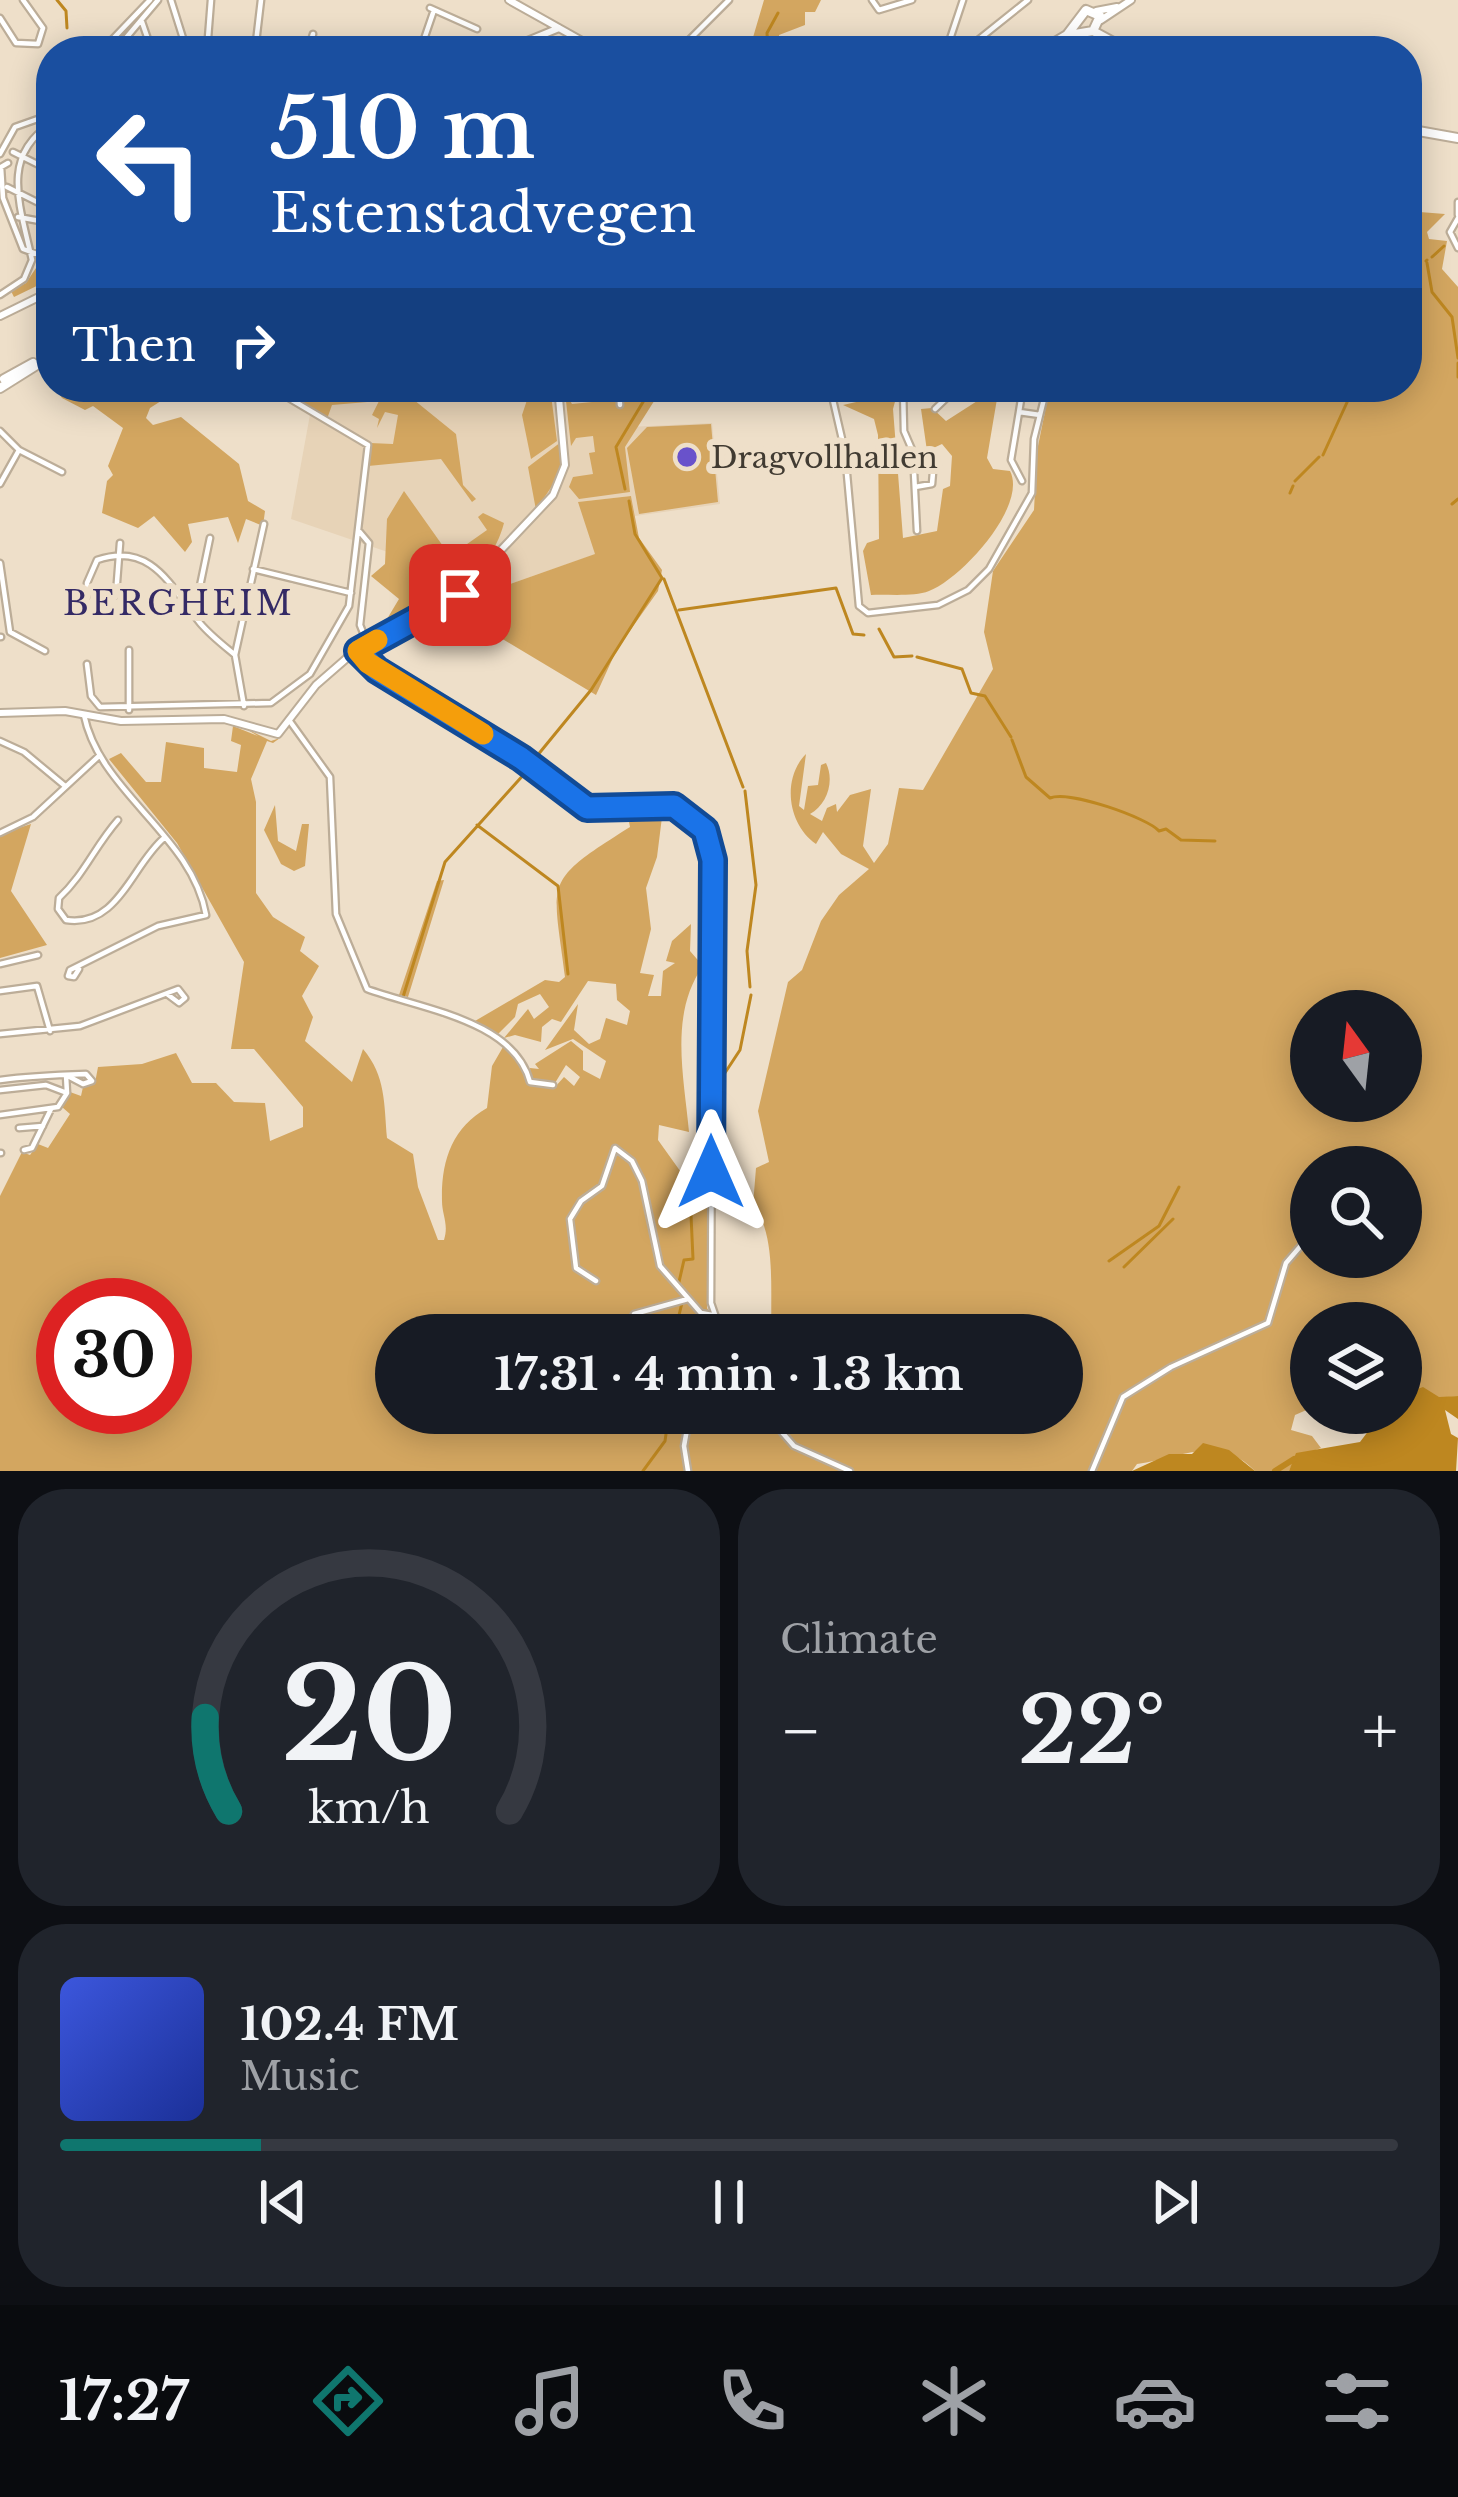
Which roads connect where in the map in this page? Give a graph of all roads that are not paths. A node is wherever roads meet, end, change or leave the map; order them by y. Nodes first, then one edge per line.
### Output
1 (23, 0) edge
2 (154, 0) edge
3 (171, 0) edge
4 (211, 0) edge
5 (261, 0) edge
6 (509, 0) edge
7 (729, 0) edge
8 (872, 0) edge
9 (912, 0) edge
10 (964, 0) edge
11 (1028, 0) edge
12 (1131, 0) edge
13 (0, 18) edge
14 (142, 22) junction
15 (1093, 23) junction
16 (559, 28) junction
17 (477, 29) dead end
18 (41, 36) edge
19 (115, 36) edge
20 (131, 36) edge
21 (147, 36) edge
22 (182, 36) edge
23 (208, 36) edge
24 (257, 36) edge
25 (424, 36) edge
26 (540, 36) edge
27 (573, 36) edge
28 (693, 36) edge
29 (951, 36) edge
30 (983, 36) edge
31 (1065, 36) edge
32 (1108, 36) edge
33 (36, 44) edge
34 (36, 122) edge
35 (36, 129) edge
36 (1422, 131) edge
37 (1458, 138) edge
38 (2, 145) edge
39 (14, 152) junction
40 (2, 160) edge
41 (36, 164) edge
42 (8, 187) junction
43 (36, 201) edge
44 (1458, 202) edge
45 (17, 217) junction
46 (1458, 217) edge
47 (36, 220) edge
48 (1458, 248) edge
49 (29, 254) junction
50 (36, 256) edge
51 (0, 295) edge
52 (36, 298) edge
53 (0, 316) edge
54 (36, 365) edge
55 (0, 385) edge
56 (295, 402) edge
57 (560, 402) edge
58 (620, 402) edge
59 (834, 402) edge
60 (903, 402) edge
61 (942, 402) edge
62 (1020, 402) edge
63 (1043, 402) edge
64 (620, 405) dead end
65 (935, 410) dead end
66 (1018, 412) junction
67 (1040, 415) junction
68 (0, 431) edge
69 (19, 450) junction
70 (934, 460) dead end
71 (62, 472) dead end
72 (1022, 481) dead end
73 (0, 484) edge
74 (915, 487) junction
75 (265, 524) dead end
76 (358, 530) junction
77 (916, 531) dead end
78 (210, 538) dead end
79 (120, 543) dead end
80 (122, 555) junction
81 (0, 563) edge
82 (253, 569) junction
83 (351, 592) junction
84 (116, 595) dead end
85 (186, 605) junction
86 (69, 606) dead end
87 (368, 645) junction
88 (129, 650) dead end
89 (45, 651) dead end
90 (358, 651) junction
91 (235, 655) junction
92 (87, 664) dead end
93 (244, 706) junction
94 (206, 708) junction
95 (129, 710) junction
96 (0, 713) edge
97 (89, 716) junction
98 (206, 719) junction
99 (289, 720) junction
100 (0, 741) edge
101 (100, 755) junction
102 (65, 786) junction
103 (118, 820) dead end
104 (0, 833) edge
105 (164, 838) junction
106 (38, 955) dead end
107 (0, 964) edge
108 (79, 969) dead end
109 (0, 991) edge
110 (167, 994) dead end
111 (50, 1031) junction
112 (0, 1034) edge
113 (0, 1080) edge
114 (553, 1084) dead end
115 (0, 1090) edge
116 (67, 1093) junction
117 (51, 1109) junction
118 (0, 1115) edge
119 (43, 1126) junction
120 (19, 1127) dead end
121 (24, 1150) dead end
122 (1290, 1258) edge
123 (596, 1281) dead end
124 (688, 1299) junction
125 (634, 1314) edge
126 (703, 1314) edge
127 (712, 1314) edge
128 (686, 1434) edge
129 (782, 1434) edge
130 (688, 1471) edge
131 (850, 1471) edge
132 (1092, 1471) edge

1 - 18 street
2 - 14 street
2 - 19 street
3 - 22 street
4 - 23 street
5 - 24 street
6 - 16 street
7 - 28 street
8 - 9 street
10 - 29 street
11 - 30 street
12 - 15 street
13 - 33 street
14 - 20 street
14 - 21 street
15 - 31 main road
15 - 32 main road
16 - 26 street
16 - 27 street
17 - 25 street
34 - 38 street
35 - 39 street
36 - 37 main road
38 - 40 street
39 - 40 street
39 - 41 street
40 - 42 street
40 - 49 street
42 - 43 street
42 - 45 street
44 - 46 street
45 - 47 street
45 - 49 street
46 - 48 street
49 - 50 street
49 - 51 street
52 - 53 street
54 - 55 main road
56 - 76 street
57 - 87 street
58 - 64 street
59 - 67 street
60 - 74 street
61 - 65 street
62 - 66 street
63 - 67 street
66 - 67 street
66 - 72 street
68 - 69 street
69 - 71 street
69 - 73 street
70 - 74 street
74 - 77 street
75 - 82 street
76 - 83 street
76 - 87 street
78 - 85 street
79 - 80 street
80 - 84 street
80 - 85 street
80 - 86 street
81 - 89 street
82 - 83 street
82 - 91 street
83 - 93 street
85 - 91 street
87 - 90 street
88 - 95 street
90 - 99 street
90 - 127 street
91 - 93 street
92 - 95 street
93 - 94 street
94 - 95 street
94 - 98 street
96 - 97 street
97 - 98 street
97 - 101 street
98 - 99 street
99 - 114 street
100 - 102 street
101 - 102 street
101 - 105 street
102 - 104 street
103 - 105 street
105 - 108 street
106 - 107 street
109 - 111 street
110 - 111 street
111 - 112 street
113 - 116 street
115 - 116 street
116 - 117 street
117 - 118 street
117 - 119 street
119 - 120 street
119 - 121 street
122 - 132 street
123 - 124 street
124 - 125 street
124 - 126 street
128 - 130 street
129 - 131 street

